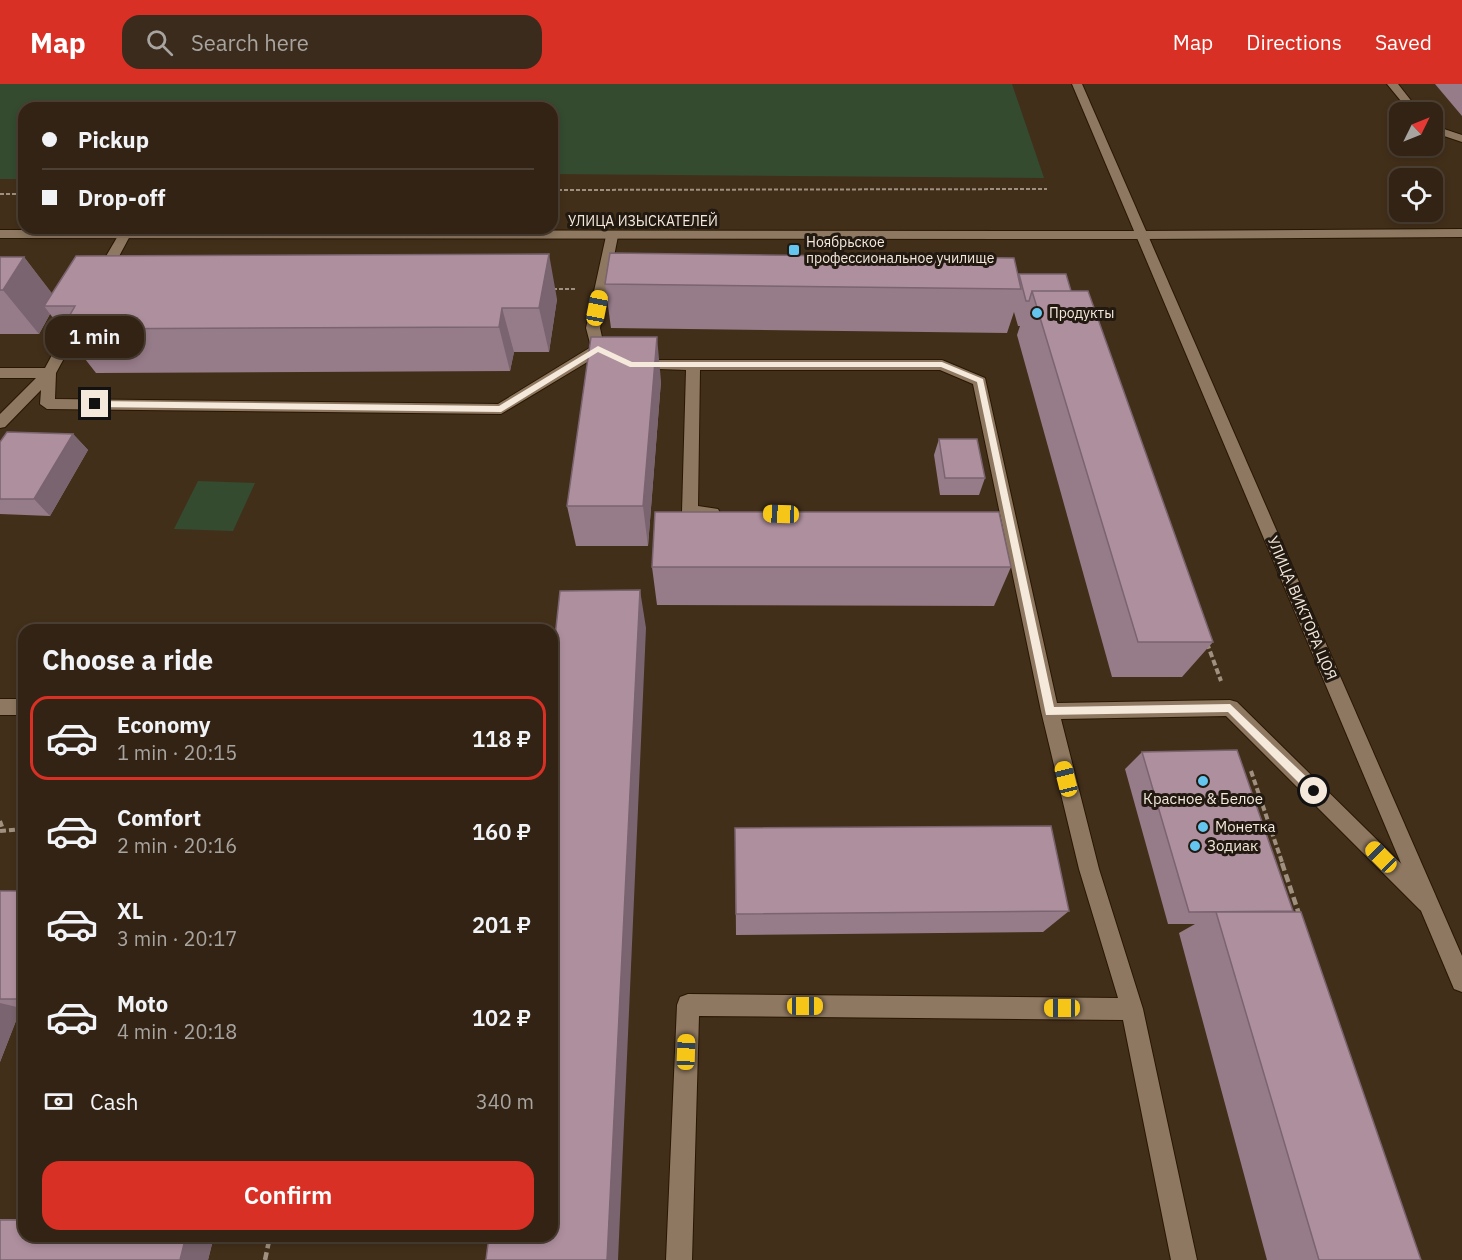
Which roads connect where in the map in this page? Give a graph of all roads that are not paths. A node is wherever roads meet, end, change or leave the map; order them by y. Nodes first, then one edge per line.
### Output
1 (1077, 84) edge
2 (1392, 84) edge
3 (1407, 102) edge
4 (1443, 132) edge
5 (1462, 139) edge
6 (1462, 233) edge
7 (0, 234) edge
8 (125, 234) junction
9 (1141, 235) junction
10 (612, 236) junction
11 (98, 283) edge
12 (87, 303) edge
13 (598, 349) junction
14 (693, 365) junction
15 (0, 373) edge
16 (49, 374) junction
17 (0, 423) edge
18 (725, 513) edge
19 (0, 707) edge
20 (18, 707) edge
21 (1050, 711) junction
22 (1431, 906) junction
23 (1462, 981) edge
24 (1132, 1009) junction
25 (680, 1260) edge
26 (1184, 1260) edge

1 - 9 street, УЛИЦА ВИКТОРА ЦОЯ
2 - 3 street
4 - 5 street
6 - 9 street, УЛИЦА ИЗЫСКАТЕЛЕЙ
7 - 8 street, УЛИЦА ИЗЫСКАТЕЛЕЙ
8 - 10 street, УЛИЦА ИЗЫСКАТЕЛЕЙ
8 - 11 street
9 - 10 street, УЛИЦА ИЗЫСКАТЕЛЕЙ
9 - 22 street, УЛИЦА ВИКТОРА ЦОЯ
10 - 13 street
12 - 16 street
13 - 14 street
13 - 16 street
14 - 18 street
14 - 21 street
15 - 16 street
16 - 17 street
19 - 20 street
21 - 22 street
21 - 24 street
22 - 23 street, УЛИЦА ВИКТОРА ЦОЯ
24 - 25 street
24 - 26 street

